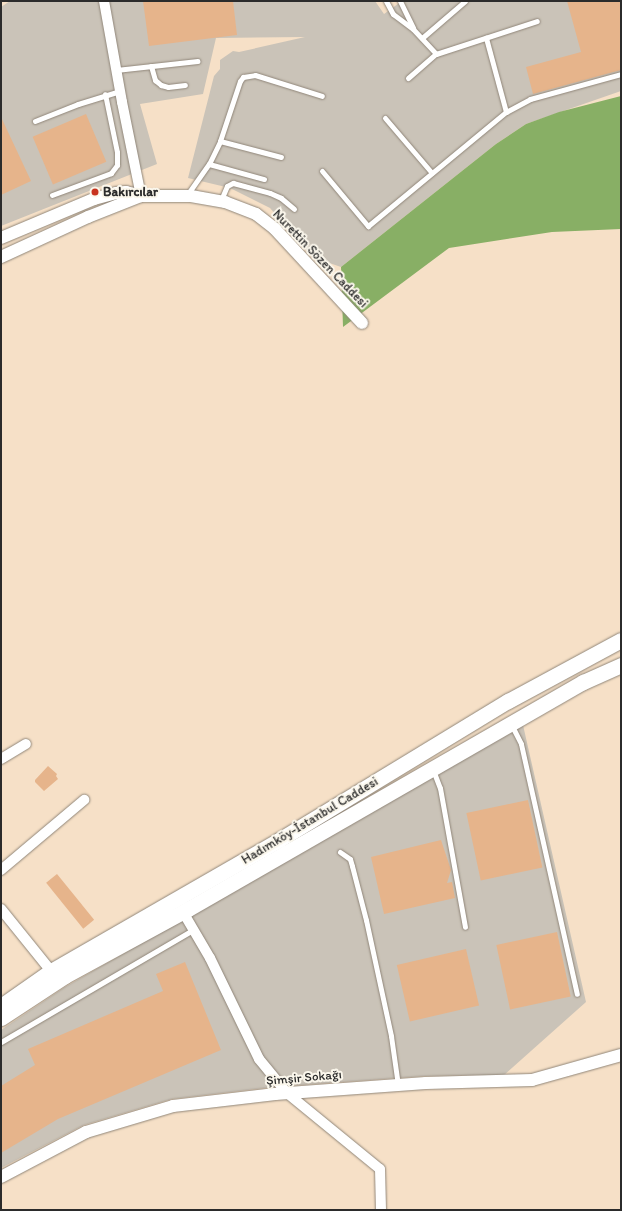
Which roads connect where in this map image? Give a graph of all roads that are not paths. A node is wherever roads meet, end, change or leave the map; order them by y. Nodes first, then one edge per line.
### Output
1 (104, 1) edge
2 (386, 1) edge
3 (400, 1) edge
4 (465, 1) edge
5 (537, 21) dead end
6 (413, 29) junction
7 (422, 38) junction
8 (486, 38) junction
9 (436, 54) junction
10 (198, 61) dead end
11 (151, 66) junction
12 (116, 70) junction
13 (621, 74) edge
14 (408, 78) dead end
15 (185, 84) dead end
16 (120, 90) junction
17 (105, 94) junction
18 (322, 96) dead end
19 (506, 112) junction
20 (385, 118) dead end
21 (35, 120) dead end
22 (220, 141) junction
23 (281, 157) dead end
24 (209, 164) junction
25 (322, 171) dead end
26 (432, 172) junction
27 (264, 179) dead end
28 (52, 195) dead end
29 (141, 196) junction
30 (186, 196) junction
31 (220, 201) junction
32 (294, 209) dead end
33 (1, 238) edge
34 (1, 257) edge
35 (362, 323) dead end
36 (621, 640) edge
37 (621, 665) edge
38 (511, 724) junction
39 (26, 744) dead end
40 (1, 759) edge
41 (432, 769) junction
42 (84, 800) dead end
43 (340, 852) dead end
44 (1, 870) edge
45 (1, 909) edge
46 (183, 912) junction
47 (465, 928) dead end
48 (194, 929) junction
49 (52, 971) junction
50 (577, 994) dead end
51 (1, 1006) edge
52 (1, 1018) edge
53 (1, 1042) edge
54 (621, 1055) edge
55 (398, 1085) junction
56 (287, 1093) junction
57 (1, 1176) edge
58 (381, 1210) edge

1 - 12 street
2 - 6 lane
3 - 6 lane
4 - 7 lane
5 - 8 lane
6 - 7 lane
7 - 9 lane
8 - 9 lane
8 - 19 lane
9 - 14 lane
10 - 11 lane
11 - 12 lane
11 - 15 lane
12 - 16 street
13 - 19 lane
16 - 17 lane
16 - 29 street
17 - 21 lane
17 - 28 lane
18 - 22 lane
19 - 26 lane
20 - 26 lane
22 - 23 lane
22 - 24 lane
24 - 27 lane
24 - 30 lane
25 - 26 lane
29 - 30 street, Nurettin Sözen Caddesi
29 - 33 street, Nurettin Sözen Caddesi
29 - 34 street, Nurettin Sözen Caddesi
30 - 31 street, Nurettin Sözen Caddesi
31 - 32 lane
31 - 35 street, Nurettin Sözen Caddesi
36 - 49 main road, Hadımköy-İstanbul Caddesi
37 - 38 main road, Hadımköy-İstanbul Caddesi
38 - 41 main road, Hadımköy-İstanbul Caddesi
38 - 50 lane
39 - 40 street
41 - 46 main road, Hadımköy-İstanbul Caddesi
41 - 47 lane
42 - 44 street
43 - 55 lane
45 - 49 street
46 - 48 street
46 - 52 main road, Hadımköy-İstanbul Caddesi
48 - 53 lane
48 - 56 street
49 - 51 main road, Hadımköy-İstanbul Caddesi
54 - 55 street, Şimşir Sokağı
55 - 56 street, Şimşir Sokağı
56 - 57 street, Şimşir Sokağı
56 - 58 street

